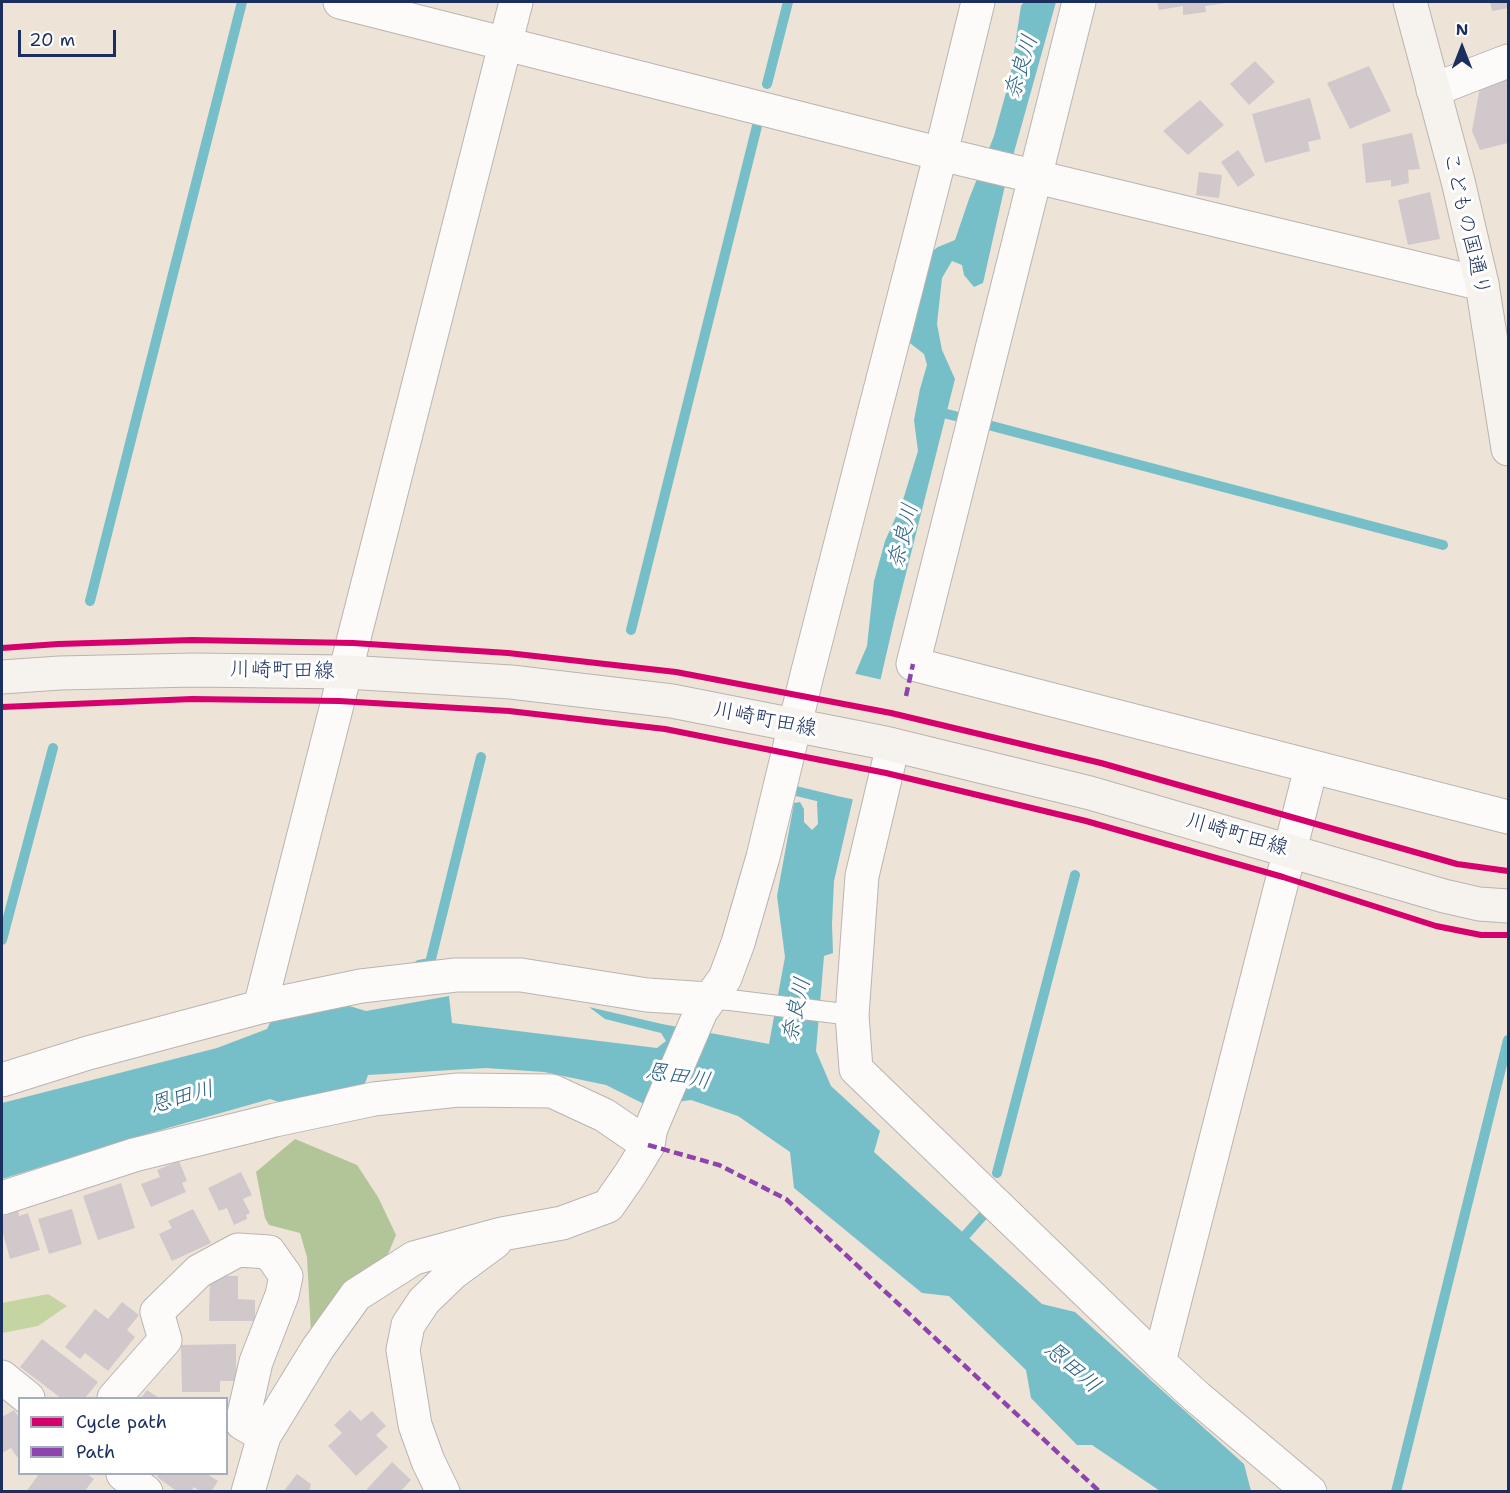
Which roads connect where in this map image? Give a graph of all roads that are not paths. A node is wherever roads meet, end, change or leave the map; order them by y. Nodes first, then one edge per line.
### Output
1 (340, 2) edge
2 (516, 2) edge
3 (978, 2) edge
4 (1079, 2) edge
5 (1410, 2) edge
6 (506, 45) junction
7 (1509, 61) edge
8 (1433, 90) junction
9 (947, 156) junction
10 (1028, 175) junction
11 (1482, 284) junction
12 (1501, 356) edge
13 (1509, 449) edge
14 (346, 672) junction
15 (2, 677) edge
16 (799, 726) junction
17 (889, 744) junction
18 (1311, 768) junction
19 (1509, 817) edge
20 (1290, 850) junction
21 (1509, 906) edge
22 (713, 1004) junction
23 (260, 1007) junction
24 (845, 1014) junction
25 (2, 1080) edge
26 (649, 1137) junction
27 (2, 1198) edge
28 (502, 1234) junction
29 (1159, 1362) junction
30 (2, 1377) edge
31 (27, 1397) edge
32 (115, 1397) edge
33 (264, 1436) junction
34 (126, 1475) edge
35 (146, 1491) edge
36 (248, 1491) edge
37 (443, 1491) edge
38 (1310, 1491) edge

1 - 6 street
2 - 6 street
3 - 9 street
4 - 10 street
5 - 8 main road, こどもの国通り
6 - 9 street
6 - 14 street
7 - 8 street
8 - 11 main road, こどもの国通り
9 - 10 street
9 - 16 street
10 - 11 street
10 - 18 street
11 - 12 main road, こどもの国通り
12 - 13 main road, こどもの国通り
14 - 15 main road, 川崎町田線
14 - 16 main road, 川崎町田線
14 - 23 street
16 - 17 main road, 川崎町田線
16 - 22 street
17 - 20 main road, 川崎町田線
17 - 24 street
18 - 19 street
18 - 20 street
20 - 21 main road, 川崎町田線
20 - 29 street
22 - 23 street
22 - 24 lane
22 - 26 street
23 - 25 street
24 - 29 street
26 - 27 street
26 - 28 street
28 - 33 street
28 - 37 street
29 - 38 street
30 - 31 street
32 - 33 street
33 - 36 street
34 - 35 street

